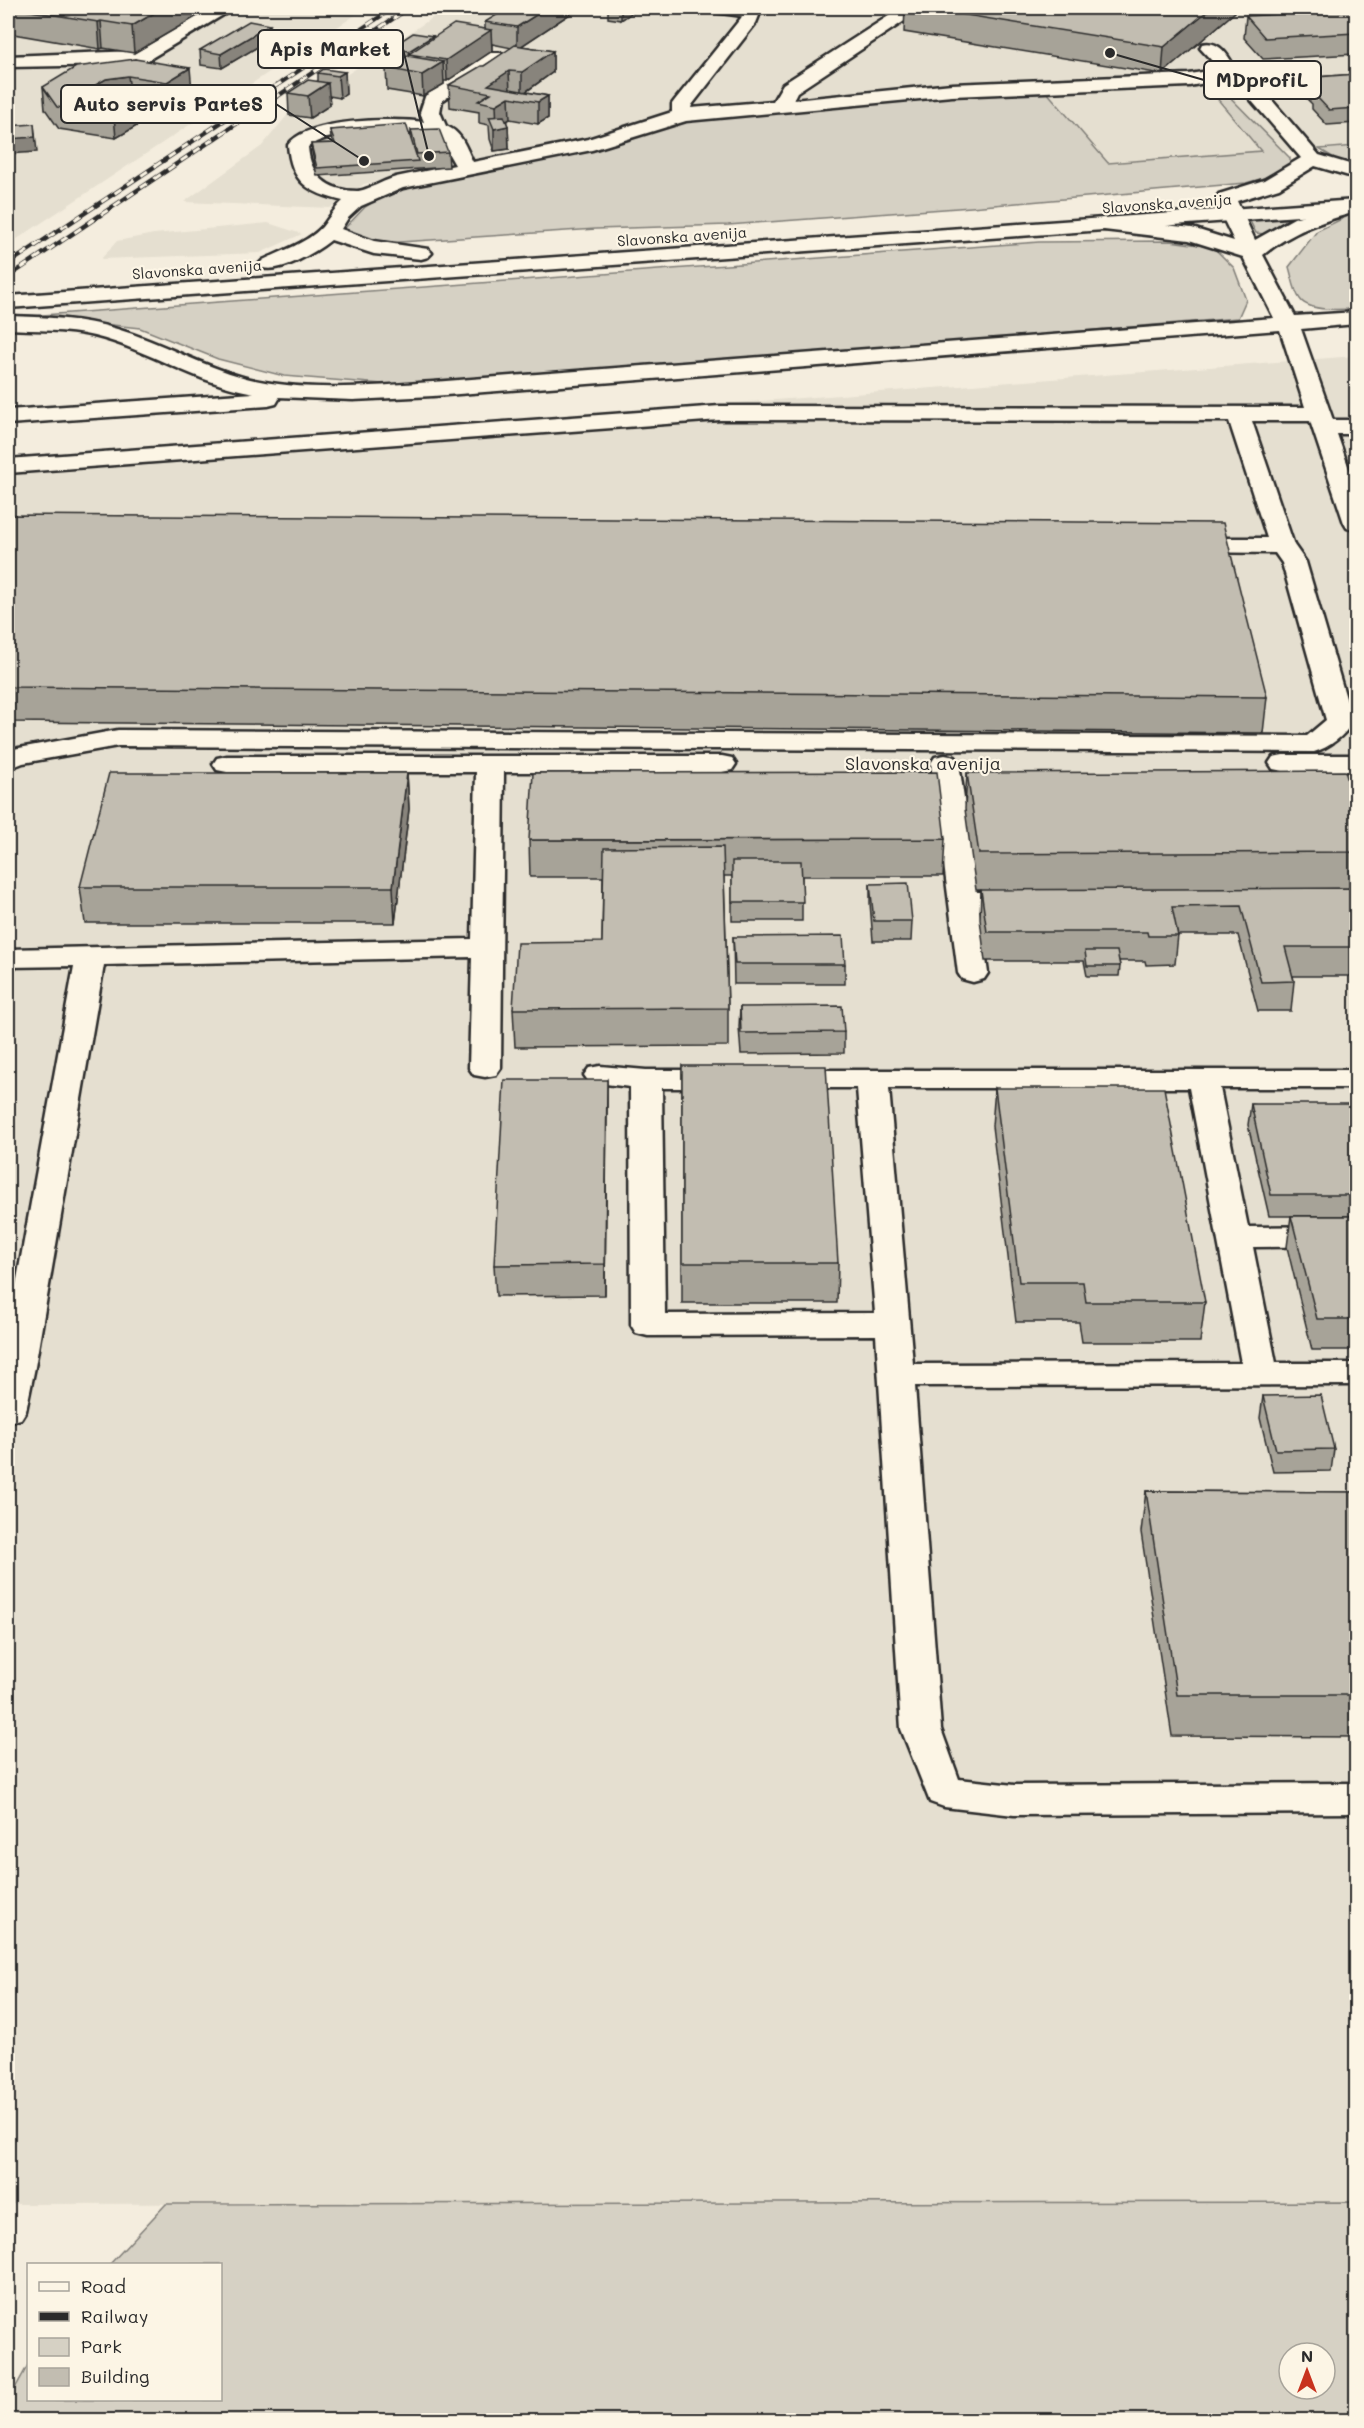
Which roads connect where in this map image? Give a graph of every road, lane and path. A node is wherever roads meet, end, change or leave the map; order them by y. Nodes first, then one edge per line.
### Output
1 (222, 8) edge
2 (720, 8) edge
3 (912, 8) edge
4 (753, 10) edge
5 (1209, 48) dead end
6 (494, 57) edge
7 (8, 62) edge
8 (1224, 74) junction
9 (780, 105) junction
10 (684, 115) junction
11 (437, 129) junction
12 (1312, 159) junction
13 (467, 168) junction
14 (1356, 172) edge
15 (1356, 189) edge
16 (361, 198) junction
17 (1228, 206) junction
18 (1356, 206) edge
19 (1104, 224) junction
20 (329, 231) junction
21 (421, 253) junction
22 (1252, 253) junction
23 (270, 264) junction
24 (8, 283) edge
25 (8, 302) edge
26 (1356, 318) edge
27 (1288, 322) junction
28 (8, 323) edge
29 (193, 367) junction
30 (341, 394) junction
31 (151, 408) junction
32 (1239, 414) junction
33 (8, 417) edge
34 (1322, 421) junction
35 (1356, 427) edge
36 (8, 466) edge
37 (1356, 523) edge
38 (1159, 545) edge
39 (1282, 546) junction
40 (8, 760) edge
41 (945, 763) junction
42 (1356, 763) edge
43 (227, 764) dead end
44 (490, 764) junction
45 (963, 901) junction
46 (1047, 901) edge
47 (487, 948) junction
48 (90, 957) junction
49 (8, 958) edge
50 (973, 973) dead end
51 (486, 1068) dead end
52 (600, 1075) dead end
53 (646, 1079) junction
54 (872, 1079) junction
55 (1356, 1079) edge
56 (1203, 1080) junction
57 (1356, 1236) edge
58 (1236, 1237) junction
59 (892, 1324) junction
60 (1356, 1374) edge
61 (897, 1375) junction
62 (1261, 1375) junction
63 (8, 1411) edge
64 (1356, 1798) edge

1 - 7 street
2 - 4 street
3 - 9 street
4 - 10 street
5 - 8 street
6 - 11 street
8 - 9 street
8 - 12 street
9 - 10 street
10 - 13 street
11 - 13 street
11 - 16 street
12 - 14 street
12 - 17 street
13 - 16 street
15 - 17 street, Slavonska avenija
16 - 20 street
17 - 18 street, Slavonska avenija
17 - 19 street, Slavonska avenija
17 - 21 street, Slavonska avenija
17 - 22 street, Slavonska avenija
18 - 22 street, Slavonska avenija
19 - 22 street, Slavonska avenija
19 - 25 street, Slavonska avenija
20 - 21 street
20 - 23 street
21 - 23 street, Slavonska avenija
22 - 27 street, Slavonska avenija
23 - 24 street, Slavonska avenija
26 - 27 street
27 - 30 street
27 - 34 street, Slavonska avenija
28 - 29 street
29 - 30 street
29 - 31 street
30 - 31 street
31 - 33 street
32 - 34 street
32 - 36 street
32 - 39 street
34 - 35 street
34 - 37 street, Slavonska avenija
38 - 39 street
39 - 40 street
41 - 42 street, Slavonska avenija
41 - 44 street, Slavonska avenija
41 - 45 street
43 - 44 street, Slavonska avenija
44 - 47 street
45 - 46 street
45 - 50 street
47 - 48 street
47 - 51 street
48 - 49 street
48 - 63 street
52 - 53 street
53 - 54 street
53 - 59 street
54 - 56 street
54 - 59 street
55 - 56 street
56 - 58 street
57 - 58 street
58 - 62 street
59 - 61 street
60 - 62 street
61 - 62 street
61 - 64 street

